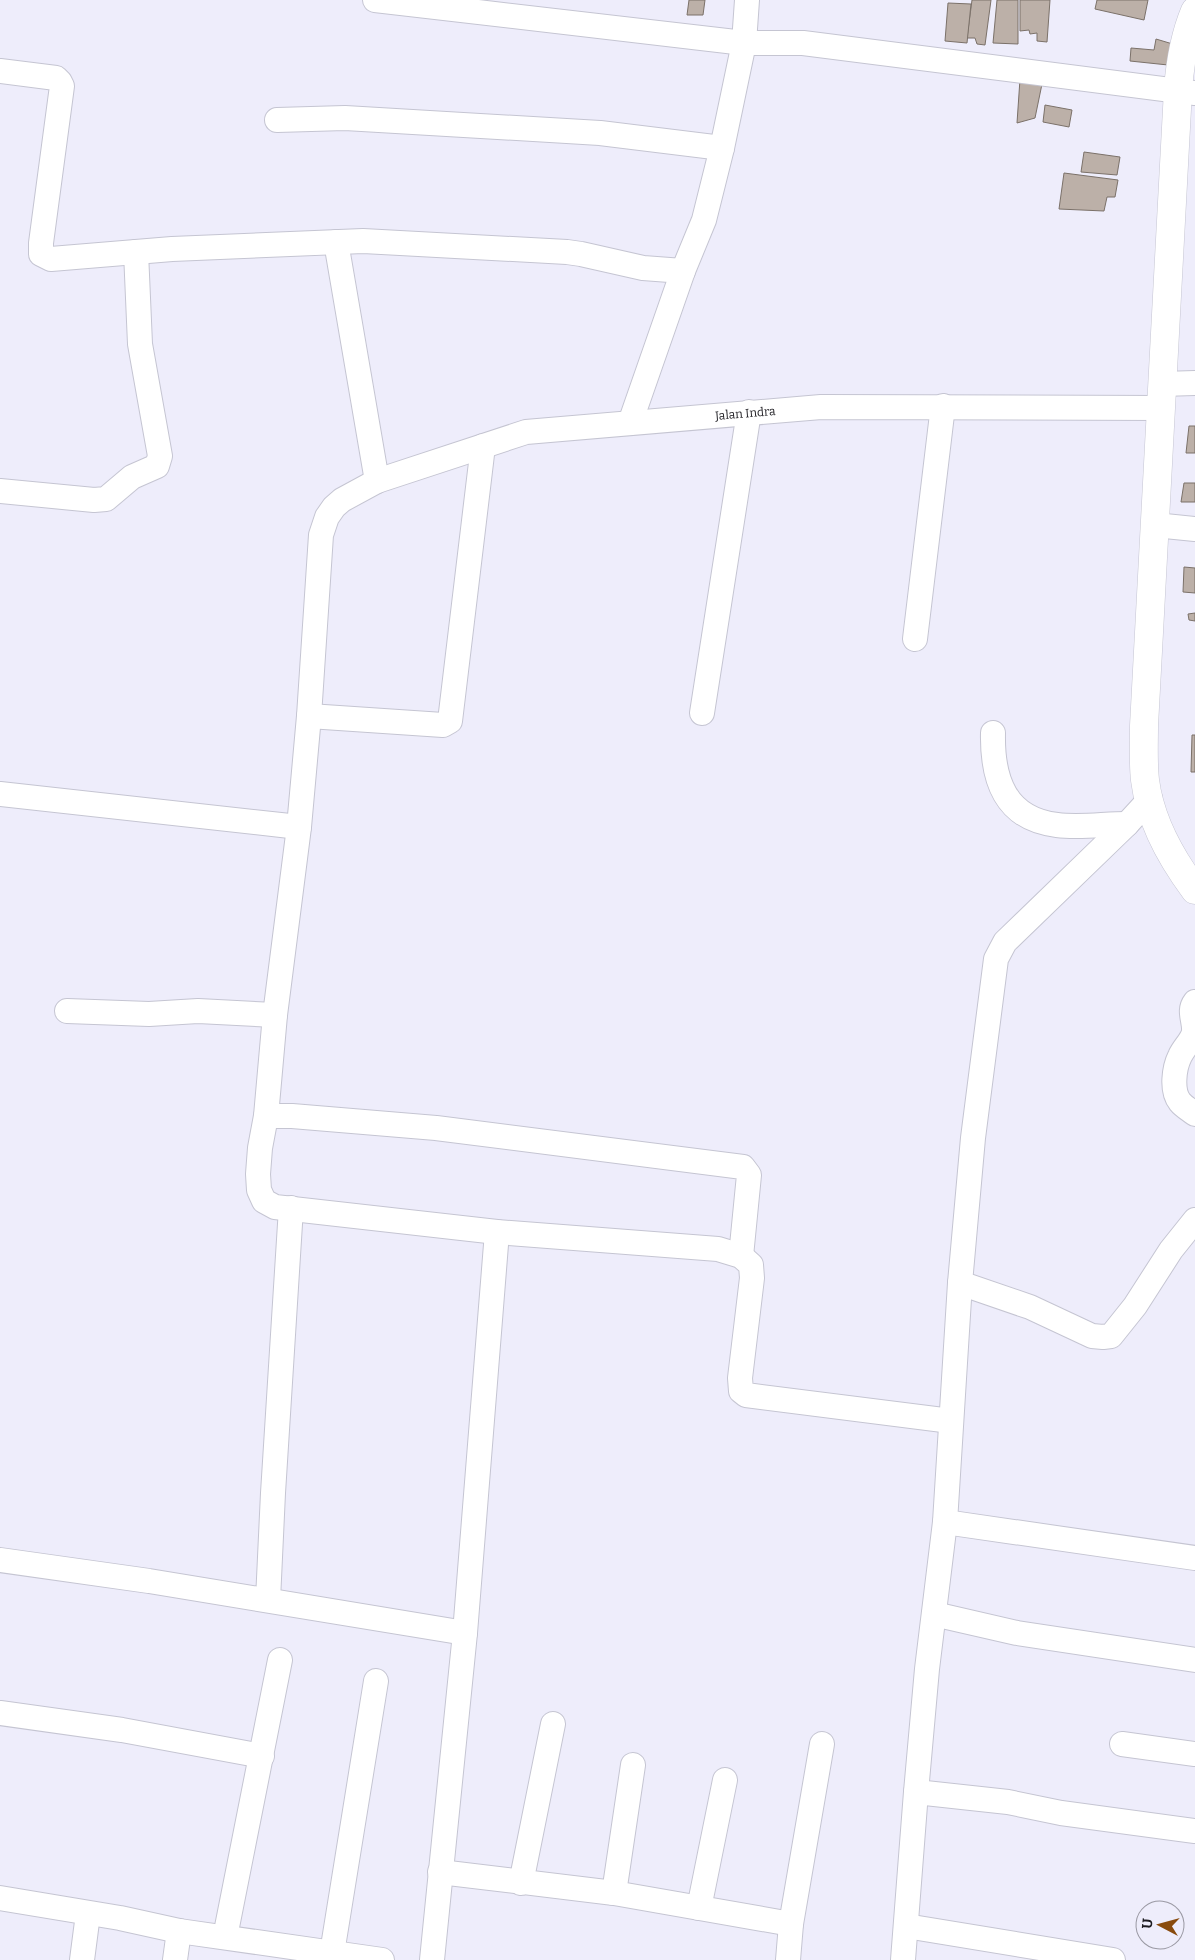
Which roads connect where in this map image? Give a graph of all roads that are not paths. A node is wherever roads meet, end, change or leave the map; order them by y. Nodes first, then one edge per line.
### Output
1 (375, 0) edge
2 (747, 0) edge
3 (1195, 12) edge
4 (744, 43) junction
5 (0, 71) edge
6 (1186, 91) edge
7 (277, 120) dead end
8 (722, 148) junction
9 (336, 242) junction
10 (136, 252) junction
11 (683, 271) junction
12 (1195, 383) edge
13 (1162, 396) junction
14 (943, 406) junction
15 (749, 412) junction
16 (630, 423) junction
17 (483, 446) junction
18 (377, 481) junction
19 (0, 491) edge
20 (1155, 525) junction
21 (1195, 529) edge
22 (915, 639) dead end
23 (702, 713) dead end
24 (309, 716) junction
25 (992, 733) dead end
26 (0, 794) edge
27 (1150, 799) junction
28 (1127, 824) junction
29 (299, 827) junction
30 (1195, 890) edge
31 (1195, 1002) edge
32 (67, 1011) dead end
33 (275, 1015) junction
34 (1195, 1114) edge
35 (266, 1116) junction
36 (291, 1208) junction
37 (1195, 1220) edge
38 (497, 1232) junction
39 (741, 1256) junction
40 (960, 1283) junction
41 (951, 1422) junction
42 (945, 1522) junction
43 (1195, 1558) edge
44 (0, 1560) edge
45 (268, 1600) junction
46 (934, 1614) junction
47 (465, 1633) junction
48 (280, 1660) dead end
49 (1195, 1660) edge
50 (376, 1681) dead end
51 (0, 1713) edge
52 (553, 1724) dead end
53 (822, 1744) dead end
54 (1122, 1744) dead end
55 (1195, 1754) edge
56 (262, 1756) junction
57 (634, 1766) dead end
58 (725, 1780) dead end
59 (916, 1792) junction
60 (1195, 1831) edge
61 (440, 1872) junction
62 (521, 1883) junction
63 (614, 1893) junction
64 (1, 1904) edge
65 (699, 1908) junction
66 (88, 1914) junction
67 (791, 1924) junction
68 (906, 1926) junction
69 (179, 1931) junction
70 (225, 1937) junction
71 (276, 1952) edge
72 (332, 1953) junction
73 (82, 1960) edge
74 (174, 1960) edge
75 (382, 1960) edge
76 (432, 1960) edge
77 (788, 1960) edge
78 (903, 1960) edge
79 (1113, 1960) edge

1 - 4 street
2 - 4 street
3 - 6 main road
4 - 6 street
4 - 8 street
5 - 10 street
6 - 13 main road
7 - 8 street
8 - 11 street
9 - 10 street
9 - 11 street
9 - 18 street
10 - 19 street
11 - 16 street
12 - 13 street, Jalan Indra
13 - 14 street, Jalan Indra
13 - 20 main road
14 - 15 street, Jalan Indra
14 - 22 street
15 - 16 street, Jalan Indra
15 - 23 street
16 - 17 street, Jalan Indra
17 - 18 street, Jalan Indra
17 - 24 street
18 - 24 street, Jalan Indra
20 - 21 street
20 - 27 main road
24 - 29 street
25 - 28 street
26 - 29 street
27 - 28 street
27 - 30 main road
28 - 40 street
29 - 33 street
31 - 34 street
32 - 33 street
33 - 35 street
35 - 36 street
35 - 39 street
36 - 38 street
36 - 45 street
37 - 40 street
38 - 39 street
38 - 47 street
39 - 41 street
40 - 41 street
41 - 42 street
42 - 43 street
42 - 46 street
44 - 45 street
45 - 47 street
46 - 49 street
46 - 59 street
47 - 61 street
48 - 56 street
50 - 72 street
51 - 56 street
52 - 62 street
53 - 67 street
54 - 55 street
56 - 70 street
57 - 63 street
58 - 65 street
59 - 60 street
59 - 68 street
61 - 62 street
61 - 76 street
62 - 63 street
63 - 65 street
64 - 66 street
65 - 67 street
66 - 69 street
66 - 73 street
67 - 77 street
68 - 78 street
68 - 79 street
69 - 70 street
69 - 74 street
70 - 71 street
71 - 72 street
72 - 75 street

